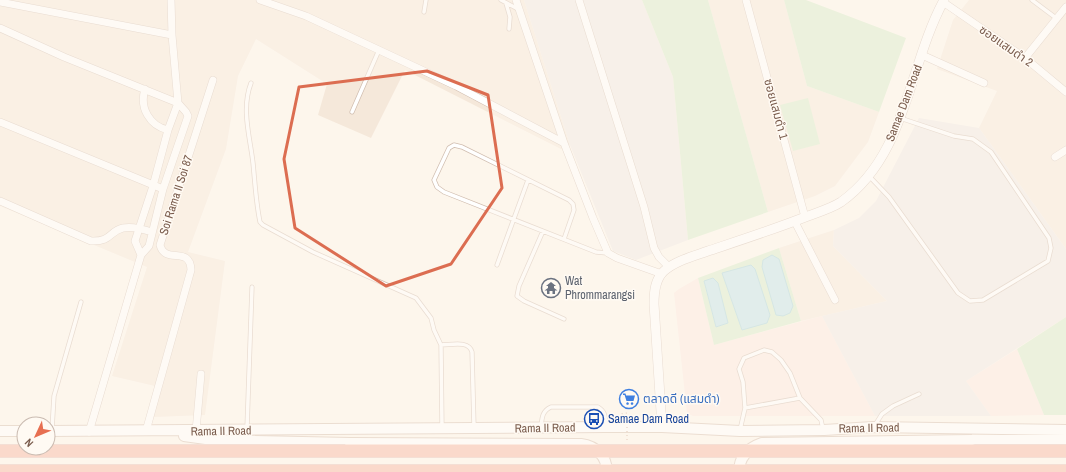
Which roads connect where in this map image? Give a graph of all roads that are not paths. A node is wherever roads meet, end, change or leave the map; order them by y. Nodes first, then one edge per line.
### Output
1 (171, 0) edge
2 (260, 0) edge
3 (426, 0) edge
4 (501, 0) edge
5 (516, 0) edge
6 (579, 0) edge
7 (746, 0) edge
8 (1032, 0) edge
9 (943, 1) edge
10 (0, 2) edge
11 (506, 4) junction
12 (1066, 7) edge
13 (519, 9) junction
14 (424, 12) dead end
15 (1056, 18) junction
16 (0, 28) edge
17 (509, 29) dead end
18 (172, 35) junction
19 (379, 50) junction
20 (922, 55) junction
21 (1025, 58) junction
22 (213, 80) dead end
23 (251, 83) dead end
24 (984, 83) dead end
25 (145, 90) junction
26 (1066, 92) edge
27 (178, 103) junction
28 (352, 112) dead end
29 (900, 118) junction
30 (0, 122) edge
31 (168, 130) junction
32 (564, 143) junction
33 (1066, 150) edge
34 (1055, 157) dead end
35 (869, 176) junction
36 (528, 180) junction
37 (153, 186) junction
38 (163, 189) junction
39 (0, 201) edge
40 (805, 218) junction
41 (514, 219) junction
42 (795, 222) junction
43 (139, 228) junction
44 (543, 231) junction
45 (152, 232) junction
46 (564, 239) junction
47 (608, 253) junction
48 (141, 255) junction
49 (497, 265) dead end
50 (669, 267) junction
51 (662, 274) junction
52 (252, 287) dead end
53 (835, 300) dead end
54 (81, 302) dead end
55 (564, 318) dead end
56 (441, 345) junction
57 (201, 374) dead end
58 (919, 394) dead end
59 (800, 398) junction
60 (745, 408) junction
61 (52, 416) edge
62 (606, 427) junction
63 (662, 427) junction
64 (873, 427) junction
65 (474, 428) junction
66 (540, 428) junction
67 (442, 429) junction
68 (247, 430) junction
69 (824, 430) junction
70 (1066, 430) edge
71 (0, 431) edge
72 (16, 431) edge
73 (56, 431) edge
74 (148, 431) junction
75 (196, 431) junction
76 (740, 431) junction
77 (89, 432) junction
78 (1066, 440) edge
79 (0, 451) edge
80 (1066, 451) edge
81 (0, 471) edge
82 (1066, 471) edge
83 (607, 472) edge
84 (739, 472) edge

1 - 18 street
2 - 19 street
3 - 14 lane
4 - 11 lane
5 - 13 street
6 - 50 street
7 - 40 street, ซอยแสมดำ 1
8 - 15 lane
9 - 20 street, Samae Dam Road
9 - 21 street, ซอยแสมดำ 2
10 - 18 street
11 - 13 lane
11 - 17 lane
12 - 15 street
13 - 32 street
15 - 21 street
16 - 25 street
18 - 27 street
19 - 28 lane
19 - 32 street
20 - 24 street
20 - 29 street, Samae Dam Road
21 - 26 street, ซอยแสมดำ 2
22 - 74 street, Soi Rama II Soi 87
23 - 56 lane
25 - 27 street
25 - 31 street
27 - 31 street
27 - 38 street
29 - 35 street, Samae Dam Road
29 - 35 lane
30 - 37 street
31 - 37 street
32 - 47 street
33 - 34 street
35 - 40 street, Samae Dam Road
36 - 41 lane
36 - 41 lane
36 - 46 lane
37 - 38 street
37 - 43 street
38 - 45 street
39 - 43 street
40 - 42 street, Samae Dam Road
41 - 44 lane
41 - 49 lane
42 - 50 street, Samae Dam Road
42 - 53 street
43 - 45 street
43 - 48 street
44 - 46 lane
44 - 55 lane
45 - 48 street
46 - 47 lane
47 - 51 street
48 - 77 street
50 - 51 street, Samae Dam Road
51 - 63 street, Samae Dam Road
52 - 68 lane
54 - 61 lane
56 - 65 lane
56 - 67 lane
57 - 75 street
58 - 64 lane
59 - 60 lane
59 - 60 lane
59 - 69 lane
60 - 76 lane
62 - 63 main road, Rama II Road
62 - 66 main road, Rama II Road
62 - 66 lane
63 - 76 main road, Rama II Road
64 - 69 main road, Rama II Road
64 - 70 main road, Rama II Road
65 - 66 main road, Rama II Road
65 - 67 main road, Rama II Road
67 - 68 main road, Rama II Road
68 - 75 main road, Rama II Road
69 - 76 main road, Rama II Road
71 - 72 main road
73 - 77 main road, Rama II Road
74 - 75 main road, Rama II Road
74 - 77 main road, Rama II Road
74 - 83 main road, bridge
78 - 84 main road, bridge
79 - 80 highway, bridge
81 - 82 highway, bridge

